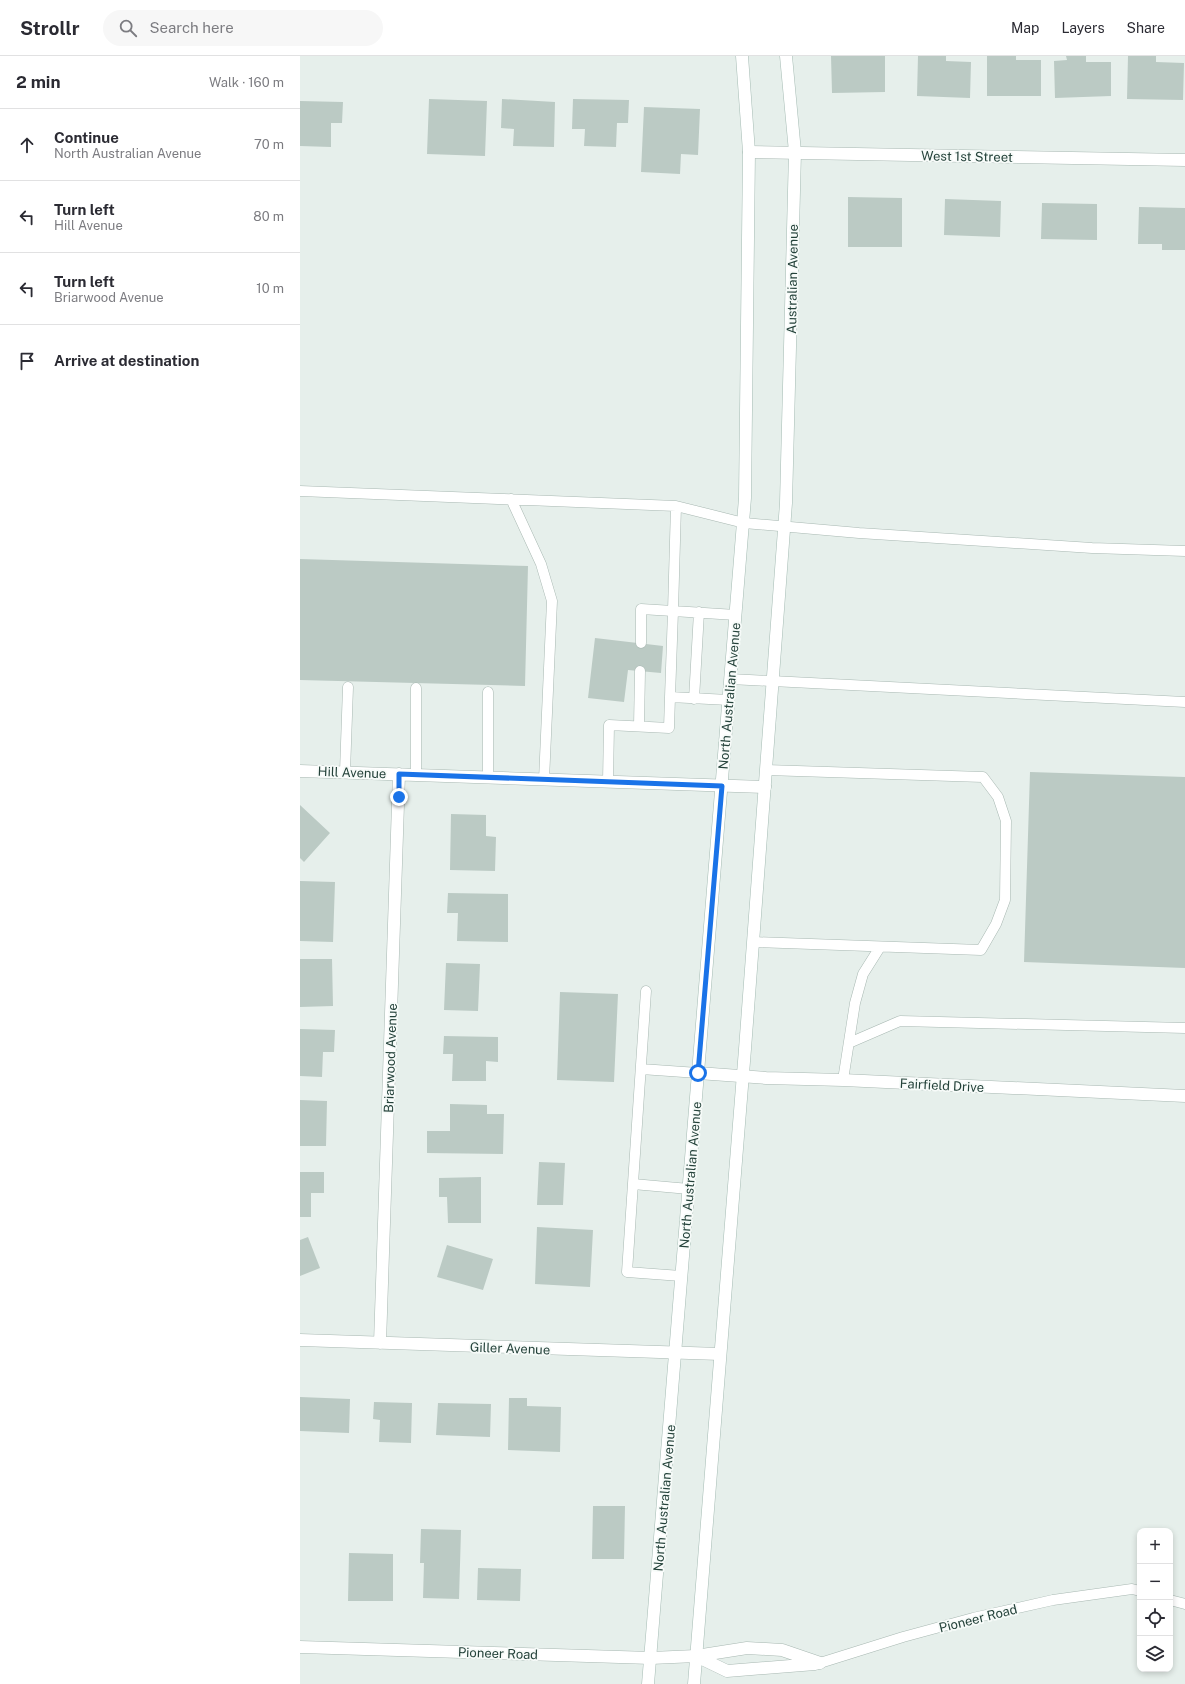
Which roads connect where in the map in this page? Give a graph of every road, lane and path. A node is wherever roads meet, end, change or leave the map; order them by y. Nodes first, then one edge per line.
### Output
1 (742, 56) edge
2 (786, 56) edge
3 (749, 152) junction
4 (795, 152) junction
5 (1185, 160) edge
6 (300, 491) edge
7 (511, 499) junction
8 (676, 506) junction
9 (744, 523) junction
10 (785, 526) junction
11 (1185, 550) edge
12 (673, 611) junction
13 (699, 612) junction
14 (736, 615) junction
15 (641, 643) dead end
16 (640, 671) dead end
17 (730, 680) junction
18 (772, 682) junction
19 (348, 687) dead end
20 (416, 688) dead end
21 (488, 692) dead end
22 (670, 697) junction
23 (694, 699) junction
24 (728, 700) junction
25 (1185, 702) edge
26 (639, 726) junction
27 (766, 770) junction
28 (300, 771) edge
29 (345, 772) junction
30 (399, 774) junction
31 (416, 774) junction
32 (488, 777) junction
33 (544, 780) junction
34 (608, 782) junction
35 (722, 786) junction
36 (765, 787) junction
37 (753, 942) junction
38 (880, 947) junction
39 (646, 991) dead end
40 (1185, 1028) edge
41 (849, 1043) junction
42 (641, 1069) junction
43 (698, 1073) junction
44 (742, 1076) junction
45 (843, 1080) junction
46 (1185, 1096) edge
47 (633, 1184) junction
48 (689, 1189) junction
49 (682, 1276) junction
50 (300, 1340) edge
51 (380, 1343) junction
52 (675, 1354) junction
53 (720, 1354) junction
54 (1137, 1591) edge
55 (1173, 1601) edge
56 (1185, 1604) edge
57 (300, 1647) edge
58 (696, 1656) junction
59 (651, 1658) junction
60 (820, 1663) junction
61 (648, 1684) edge
62 (694, 1684) edge

1 - 3 main road
2 - 4 main road, Australian Avenue
3 - 4 main road, West 1st Street
3 - 9 main road, North Australian Avenue
4 - 5 main road, West 1st Street
4 - 10 main road, Australian Avenue
6 - 7 lane
7 - 8 lane
7 - 33 lane
8 - 9 lane
8 - 12 lane
9 - 10 lane
9 - 14 main road, North Australian Avenue
10 - 11 lane
10 - 18 main road
12 - 13 lane
12 - 15 lane
12 - 22 lane
13 - 14 lane
13 - 23 lane
14 - 17 main road, North Australian Avenue
16 - 26 lane
17 - 18 lane
17 - 24 main road, North Australian Avenue
18 - 25 lane
18 - 27 main road
19 - 29 lane
20 - 31 lane
21 - 32 lane
22 - 23 lane
22 - 26 lane
23 - 24 lane
24 - 35 main road, North Australian Avenue
26 - 34 lane
27 - 36 main road
27 - 38 lane
28 - 29 main road, Hill Avenue
29 - 30 main road, Hill Avenue
30 - 31 main road, Hill Avenue
30 - 51 main road, Briarwood Avenue
31 - 32 main road, Hill Avenue
32 - 33 main road, Hill Avenue
33 - 34 main road, Hill Avenue
34 - 35 main road, Hill Avenue
35 - 36 main road, Hill Avenue
35 - 43 main road, North Australian Avenue
36 - 37 main road
37 - 38 lane
37 - 44 main road
38 - 41 lane
39 - 42 lane
40 - 41 lane
41 - 45 lane
42 - 43 lane
42 - 47 lane
43 - 44 main road, Fairfield Drive
43 - 48 main road, North Australian Avenue
44 - 45 main road, Fairfield Drive
44 - 53 main road
45 - 46 main road, Fairfield Drive
47 - 48 lane
47 - 49 lane
48 - 49 main road, North Australian Avenue
49 - 52 main road, North Australian Avenue
50 - 51 main road, Giller Avenue
51 - 52 main road, Giller Avenue
52 - 53 main road, Giller Avenue
52 - 59 main road, North Australian Avenue
53 - 58 main road
54 - 60 lane, Pioneer Road
55 - 56 lane
57 - 59 main road, Pioneer Road
58 - 59 main road, Pioneer Road
58 - 60 main road, Pioneer Road
58 - 60 main road, Pioneer Road
58 - 62 main road
59 - 61 main road, North Australian Avenue

